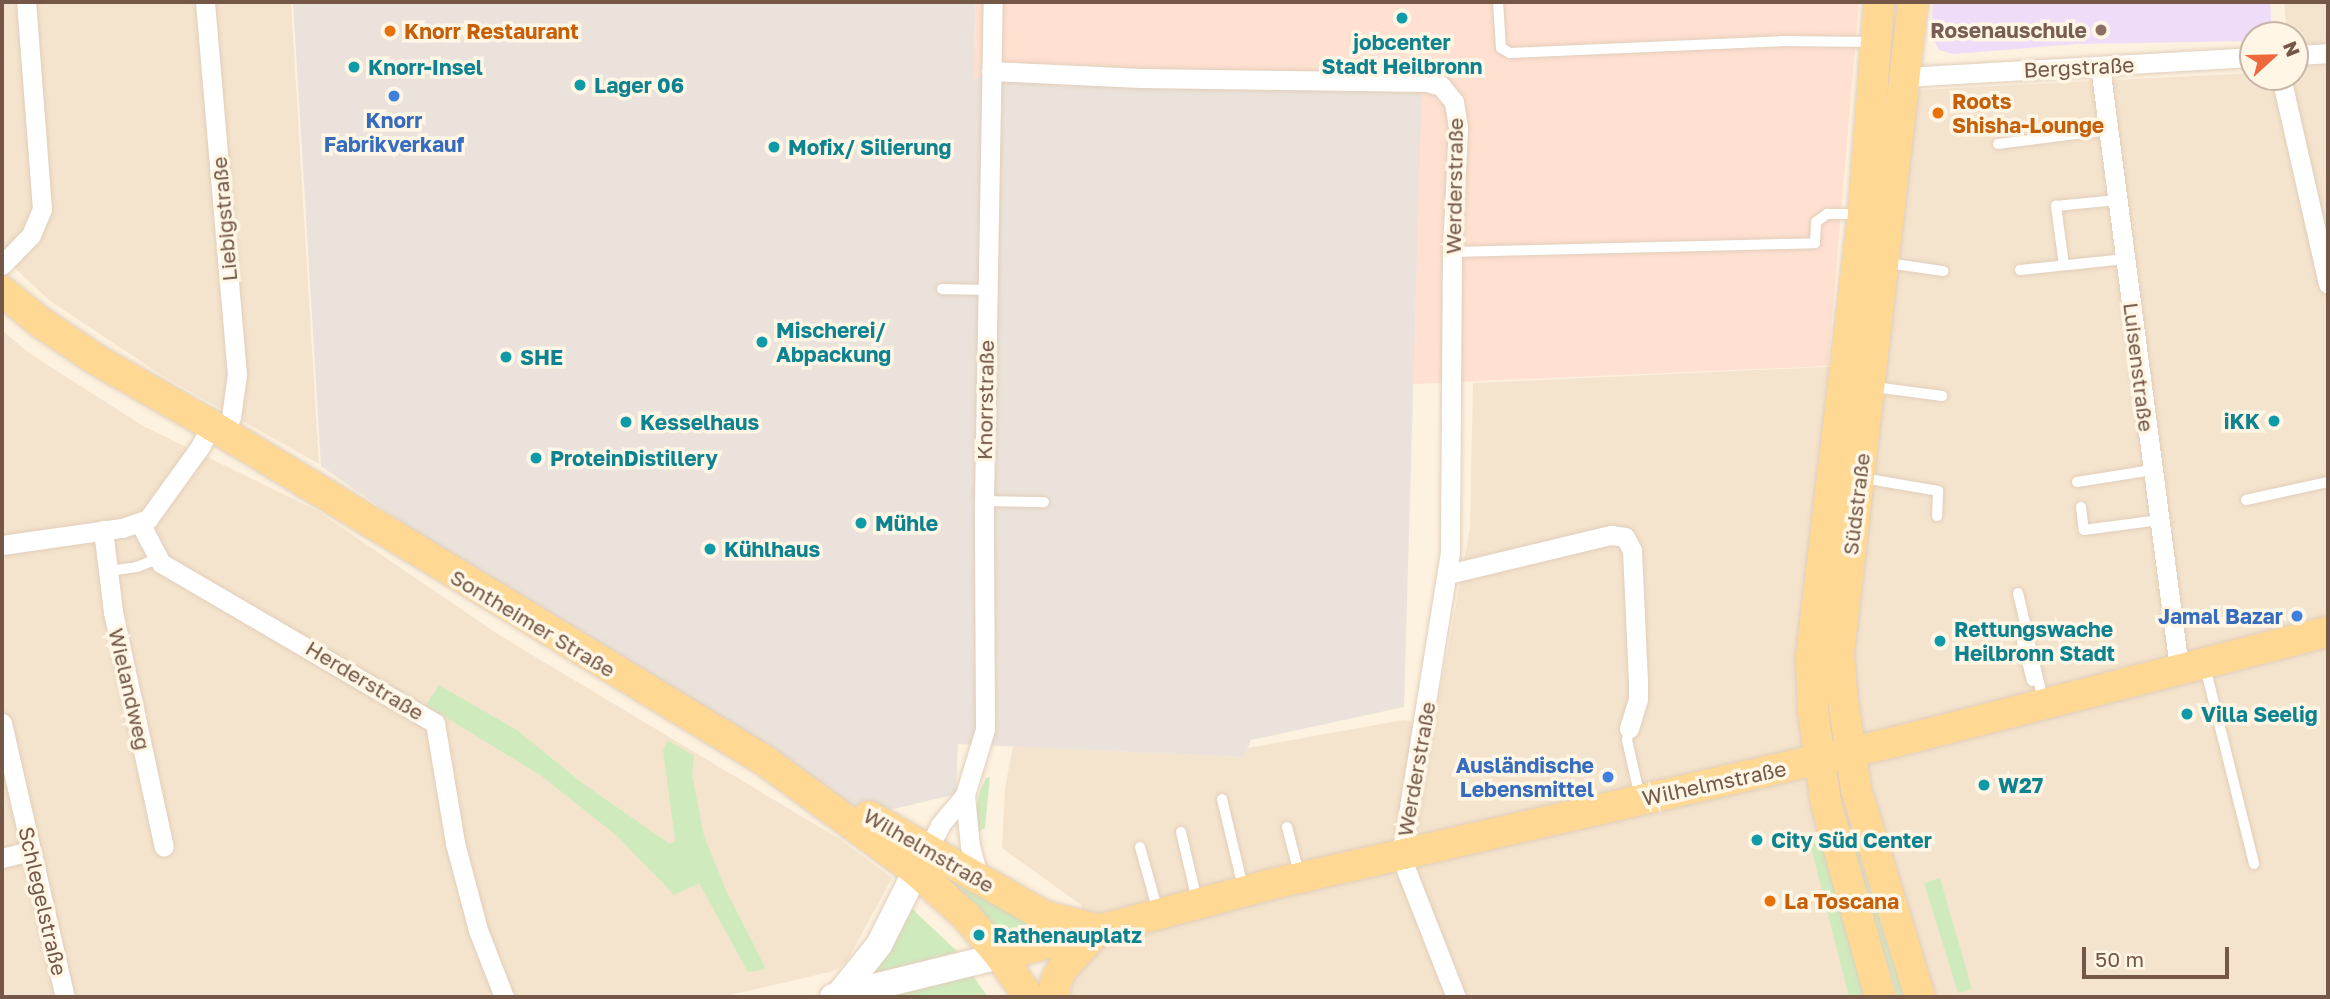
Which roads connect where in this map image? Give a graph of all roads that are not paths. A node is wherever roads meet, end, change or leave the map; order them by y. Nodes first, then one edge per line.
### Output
1 (26, 2) edge
2 (205, 2) edge
3 (993, 2) edge
4 (1498, 2) edge
5 (1879, 2) edge
6 (1913, 2) edge
7 (1876, 42) junction
8 (2328, 53) edge
9 (2309, 54) edge
10 (2239, 58) edge
11 (2100, 66) junction
12 (991, 71) junction
13 (1906, 77) junction
14 (2284, 91) edge
15 (2108, 130) junction
16 (1998, 144) dead end
17 (2117, 200) junction
18 (1863, 214) junction
19 (1452, 252) junction
20 (2125, 259) junction
21 (1884, 262) junction
22 (2, 265) edge
23 (2064, 265) junction
24 (2020, 270) dead end
25 (1943, 271) dead end
26 (2328, 284) edge
27 (942, 289) dead end
28 (986, 290) junction
29 (2, 291) edge
30 (1870, 386) junction
31 (1942, 397) dead end
32 (217, 429) junction
33 (2152, 470) junction
34 (1859, 477) junction
35 (2077, 482) dead end
36 (2328, 482) edge
37 (2246, 500) dead end
38 (984, 501) junction
39 (1044, 502) dead end
40 (2081, 507) dead end
41 (1937, 516) dead end
42 (2159, 520) junction
43 (140, 523) junction
44 (103, 530) junction
45 (2, 545) edge
46 (157, 559) junction
47 (109, 571) junction
48 (1448, 574) junction
49 (2018, 593) dead end
50 (2328, 632) edge
51 (2022, 642) dead end
52 (2192, 665) junction
53 (2041, 705) junction
54 (2, 723) edge
55 (1629, 729) joint
56 (1850, 752) junction
57 (1819, 760) junction
58 (965, 795) junction
59 (1640, 798) junction
60 (1222, 799) dead end
61 (1287, 827) dead end
62 (1181, 832) dead end
63 (164, 847) dead end
64 (1140, 847) dead end
65 (31, 851) junction
66 (1401, 857) junction
67 (2, 858) edge
68 (922, 860) junction
69 (2254, 864) dead end
70 (1300, 877) junction
71 (979, 880) junction
72 (1256, 888) junction
73 (1198, 903) junction
74 (1159, 914) junction
75 (1098, 929) junction
76 (1000, 956) junction
77 (65, 997) edge
78 (504, 997) edge
79 (835, 997) edge
80 (1028, 997) edge
81 (1053, 997) edge
82 (1456, 997) edge
83 (1880, 997) edge
84 (1920, 997) edge

1 - 22 street
2 - 32 street, Liebigstraße
3 - 12 street, Knorrstraße
4 - 7 lane
5 - 7 main road, Südstraße
6 - 13 main road, Südstraße
7 - 18 main road, Südstraße
8 - 9 street
10 - 11 street, Bergstraße
11 - 13 street, Bergstraße
11 - 15 street, Luisenstraße
12 - 19 street, Werderstraße
12 - 28 street, Knorrstraße
13 - 21 main road, Südstraße
14 - 26 street
15 - 16 lane
15 - 17 street, Luisenstraße
17 - 20 street, Luisenstraße
17 - 23 lane
18 - 19 lane
18 - 57 main road, Südstraße
19 - 48 street, Werderstraße
20 - 23 lane
20 - 33 street, Luisenstraße
21 - 25 lane
21 - 30 main road, Südstraße
23 - 24 lane
27 - 28 lane
28 - 38 street, Knorrstraße
29 - 32 main road, Sontheimer Straße
30 - 31 lane
30 - 34 main road, Südstraße
32 - 43 street, Liebigstraße
32 - 68 main road, Sontheimer Straße
33 - 35 lane
33 - 42 street, Luisenstraße
34 - 41 lane
34 - 56 main road, Südstraße
36 - 37 lane
38 - 39 lane
38 - 58 street, Knorrstraße
40 - 42 lane
42 - 52 street, Luisenstraße
43 - 44 street
43 - 46 street
44 - 45 street
44 - 47 street, Wielandweg
46 - 47 lane
46 - 78 street, Herderstraße
47 - 63 street, Wielandweg
48 - 55 street
48 - 66 street, Werderstraße
49 - 53 lane
50 - 52 main road, Wilhelmstraße
51 - 53 lane
52 - 53 main road, Wilhelmstraße
52 - 69 lane
53 - 56 main road, Wilhelmstraße
54 - 65 street, Schlegelstraße
55 - 59 lane
56 - 57 main road, Wilhelmstraße
56 - 84 main road, Südstraße
57 - 59 main road, Wilhelmstraße
57 - 83 main road, Südstraße
58 - 68 street, Knorrstraße
58 - 71 street, Knorrstraße
59 - 66 main road, Wilhelmstraße
60 - 72 lane
61 - 70 lane
62 - 73 lane
64 - 74 lane
65 - 67 street
65 - 77 street, Schlegelstraße
66 - 70 main road, Wilhelmstraße
66 - 82 street, Werderstraße
68 - 71 main road, Wilhelmstraße
68 - 76 main road, Sontheimer Straße
68 - 79 main road
70 - 72 main road, Wilhelmstraße
71 - 75 main road, Wilhelmstraße
72 - 73 main road, Wilhelmstraße
73 - 74 main road, Wilhelmstraße
74 - 75 main road, Wilhelmstraße
75 - 76 main road, Wilhelmstraße
75 - 81 main road
76 - 79 main road
76 - 80 main road, Sontheimer Straße

